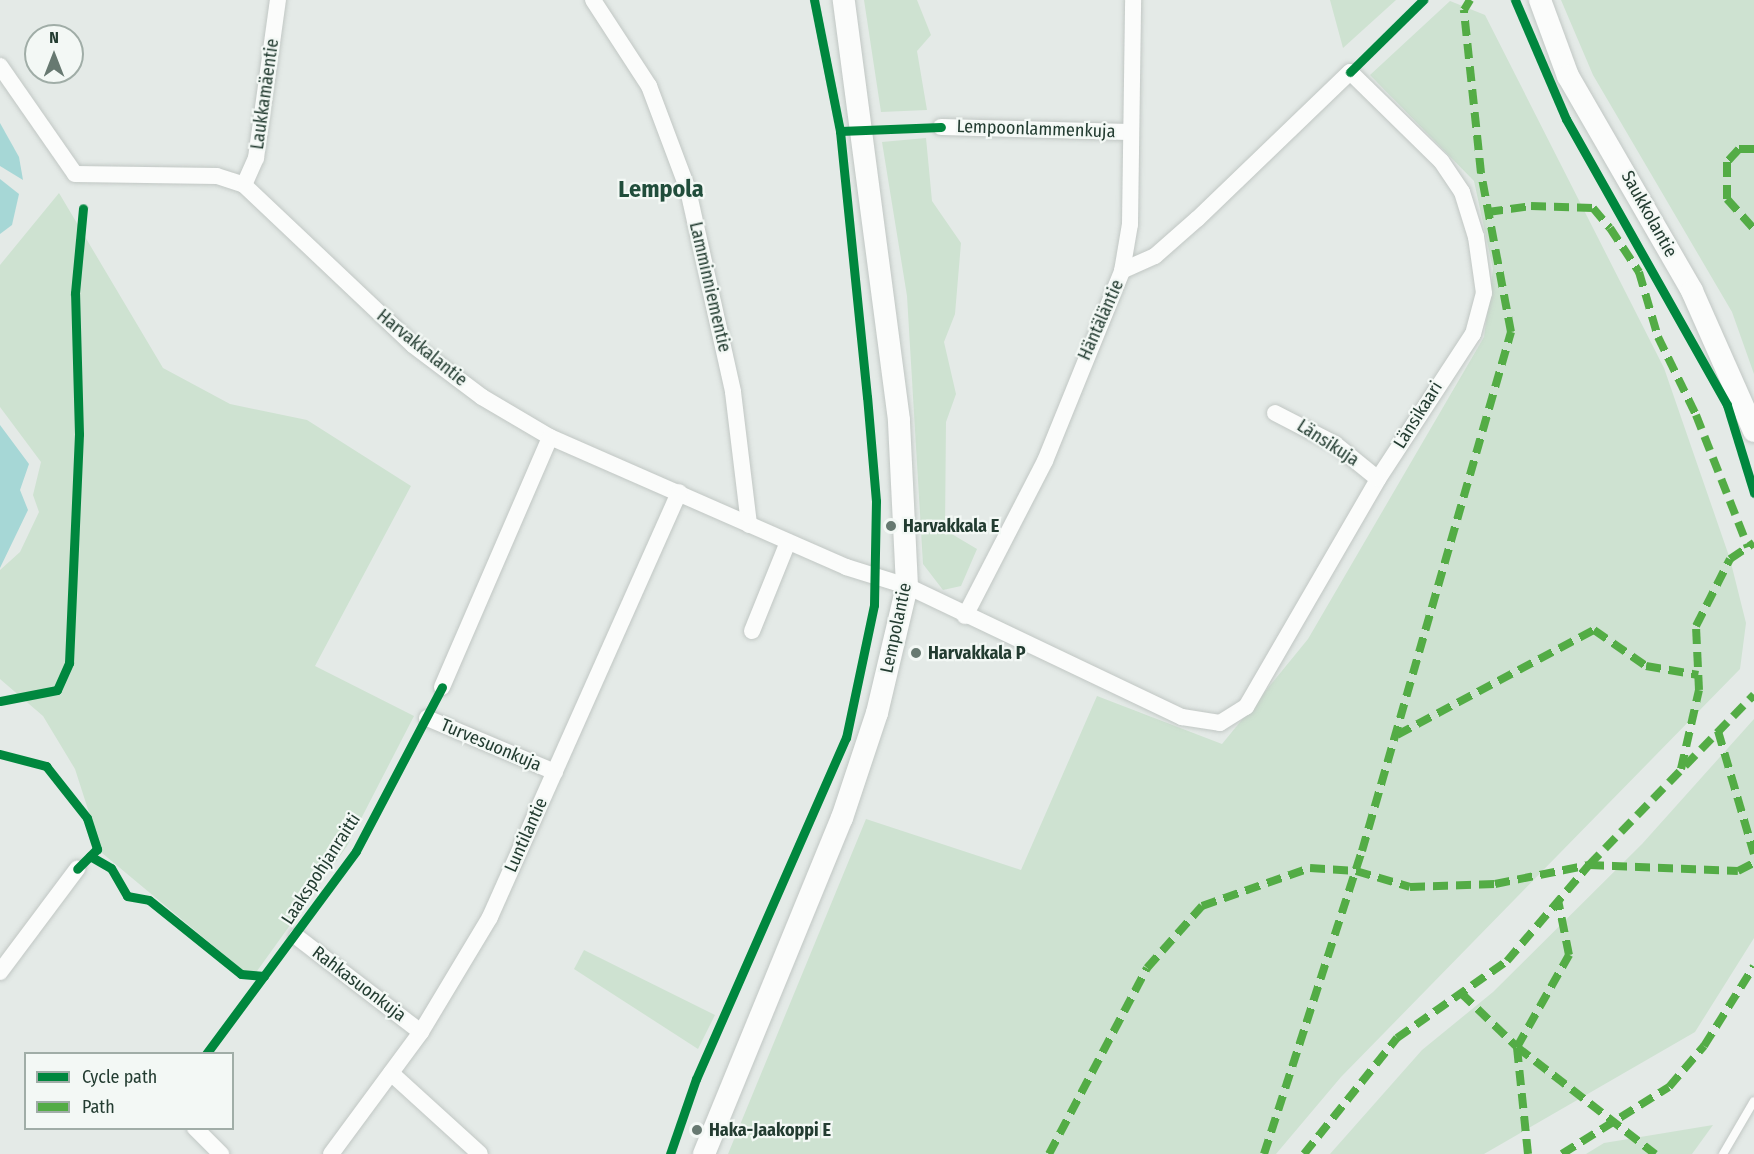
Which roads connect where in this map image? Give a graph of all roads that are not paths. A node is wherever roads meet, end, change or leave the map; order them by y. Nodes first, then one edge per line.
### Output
1 (278, 0) edge
2 (844, 0) edge
3 (1133, 0) edge
4 (1540, 0) edge
5 (597, 1) edge
6 (0, 66) edge
7 (941, 126) dead end
8 (1130, 132) junction
9 (244, 185) junction
10 (1122, 271) junction
11 (1275, 413) dead end
12 (1754, 431) edge
13 (550, 437) junction
14 (1378, 478) junction
15 (679, 492) junction
16 (749, 525) junction
17 (788, 542) junction
18 (907, 586) junction
19 (965, 616) junction
20 (752, 631) dead end
21 (442, 687) dead end
22 (427, 718) dead end
23 (555, 772) junction
24 (77, 869) dead end
25 (297, 937) dead end
26 (0, 972) edge
27 (421, 1032) junction
28 (391, 1073) junction
29 (1754, 1101) edge
30 (197, 1130) edge
31 (221, 1154) edge
32 (331, 1154) edge
33 (480, 1154) edge
34 (704, 1154) edge
35 (1723, 1154) edge

1 - 9 street, Laukkamäentie
2 - 18 street, Lempolantie
3 - 8 street, Häntäläntie
4 - 12 street, Saukkolantie
5 - 16 street, Lamminniementie
6 - 9 street, Harvakkalantie
7 - 8 street, Lempoonlammenkuja
8 - 10 street, Häntäläntie
9 - 13 street, Harvakkalantie
10 - 14 street, Länsikaari
10 - 19 street, Häntäläntie
11 - 14 street, Länsikuja
13 - 15 street, Harvakkalantie
13 - 21 street
14 - 19 street, Länsikaari
15 - 16 street, Harvakkalantie
15 - 23 street, Luntilantie
16 - 17 street, Harvakkalantie
17 - 18 street, Harvakkalantie
17 - 20 street
18 - 19 street, Länsikaari
18 - 34 street, Lempolantie
22 - 23 street, Turvesuonkuja
23 - 27 street, Luntilantie
24 - 26 street
25 - 27 street, Rahkasuonkuja
27 - 28 street, Luntilantie
28 - 32 street, Luntilantie
28 - 33 street
29 - 35 lane
30 - 31 street

